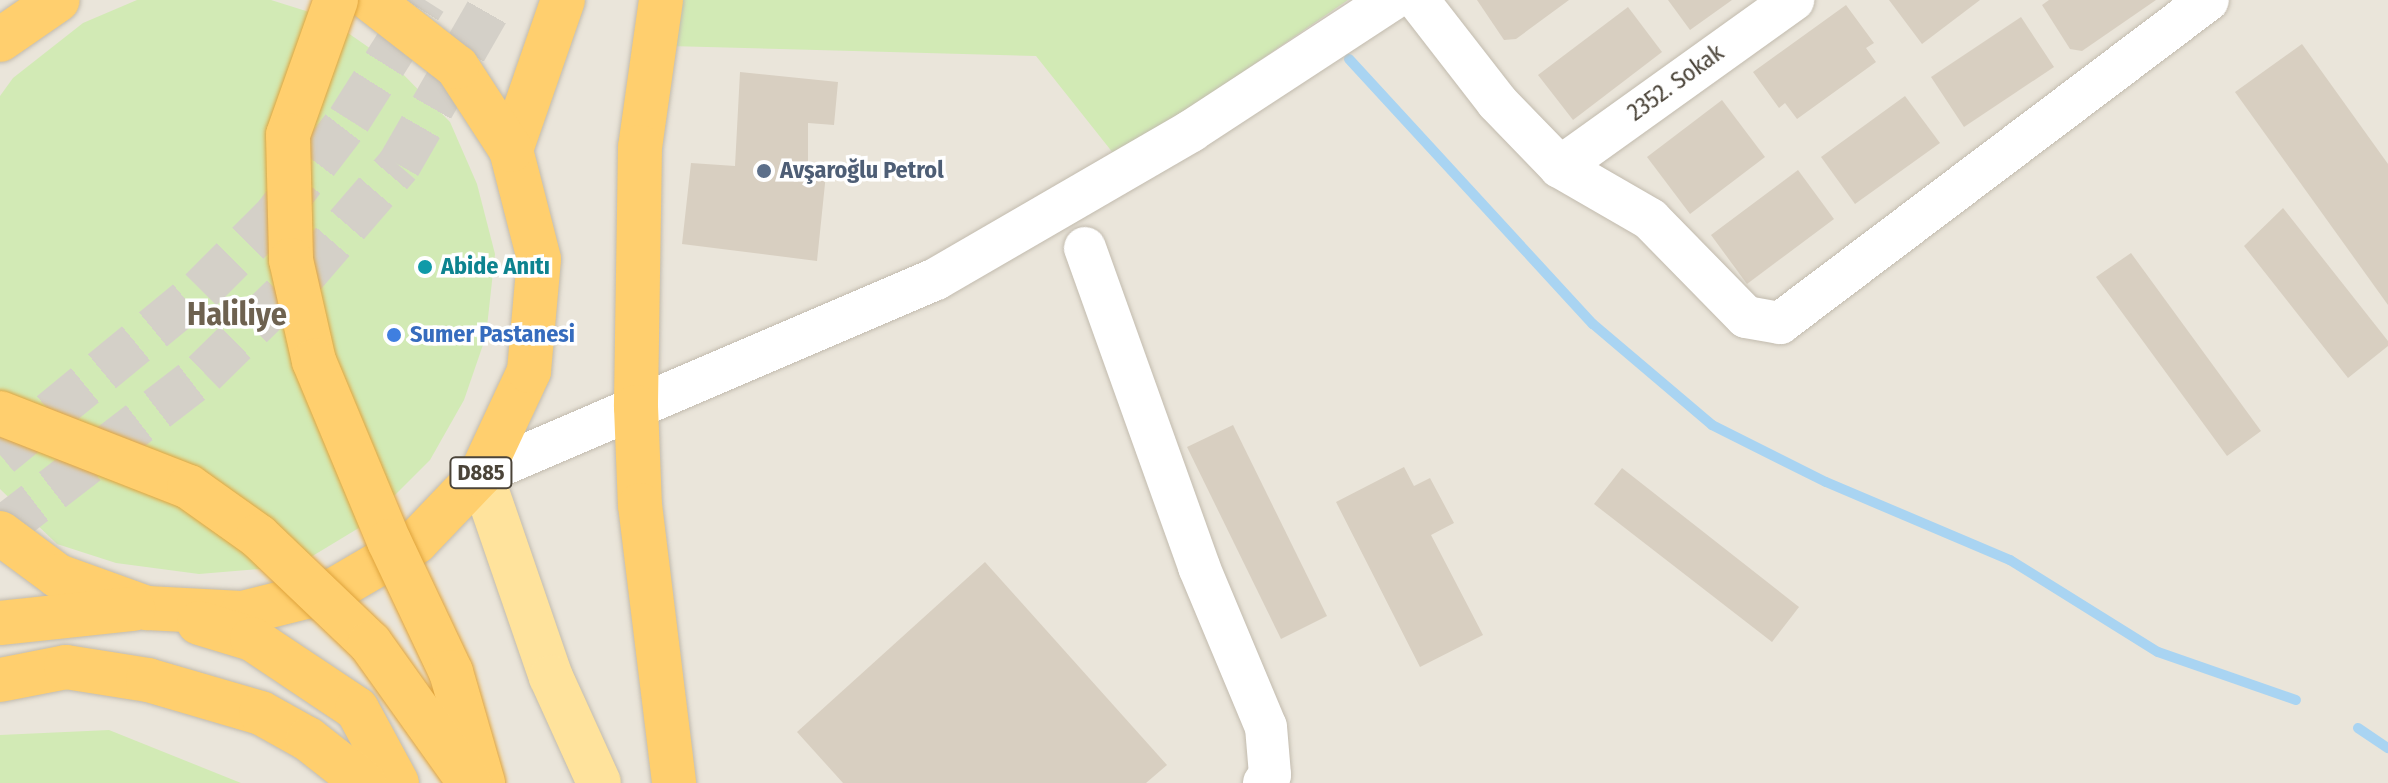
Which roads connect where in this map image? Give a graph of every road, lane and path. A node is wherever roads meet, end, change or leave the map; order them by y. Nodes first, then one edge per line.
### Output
1 (58, 0) edge
2 (336, 0) edge
3 (371, 0) edge
4 (563, 0) edge
5 (661, 0) edge
6 (1391, 0) edge
7 (1418, 0) edge
8 (1793, 0) edge
9 (2208, 0) edge
10 (0, 40) edge
11 (511, 150) junction
12 (1560, 167) junction
13 (1085, 248) dead end
14 (636, 407) junction
15 (0, 413) edge
16 (481, 474) junction
17 (0, 533) edge
18 (147, 608) junction
19 (0, 623) edge
20 (0, 680) edge
21 (364, 783) edge
22 (397, 783) edge
23 (470, 783) edge
24 (483, 783) edge
25 (599, 783) edge
26 (674, 783) edge
27 (1264, 783) edge

1 - 10 highway
2 - 24 highway, bridge
3 - 11 highway, D885
4 - 11 highway
5 - 14 highway
6 - 14 street
7 - 12 street
8 - 12 street, 2352. Sokak
9 - 12 street
11 - 16 highway, D885
13 - 27 street
14 - 16 street
14 - 26 highway
15 - 23 highway, bridge
16 - 18 highway, D885
16 - 25 main road
17 - 18 highway, D885
18 - 19 highway
18 - 22 highway
20 - 21 highway

